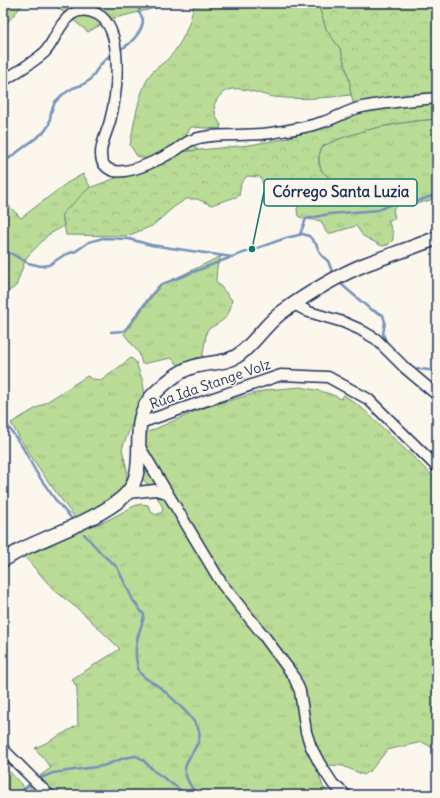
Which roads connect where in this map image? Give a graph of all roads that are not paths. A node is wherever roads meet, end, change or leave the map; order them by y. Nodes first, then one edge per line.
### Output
1 (3, 81) edge
2 (437, 98) edge
3 (437, 238) edge
4 (294, 304) junction
5 (437, 395) edge
6 (140, 423) junction
7 (138, 444) junction
8 (437, 467) edge
9 (128, 492) junction
10 (167, 492) junction
11 (3, 560) edge
12 (3, 749) edge
13 (49, 795) edge
14 (346, 795) edge

1 - 2 street
3 - 4 street
4 - 5 street
4 - 6 street
6 - 7 street
6 - 8 street, Rua Ida Stange Volz
7 - 9 street
7 - 10 street
9 - 10 street
9 - 11 street
10 - 14 street
12 - 13 street

